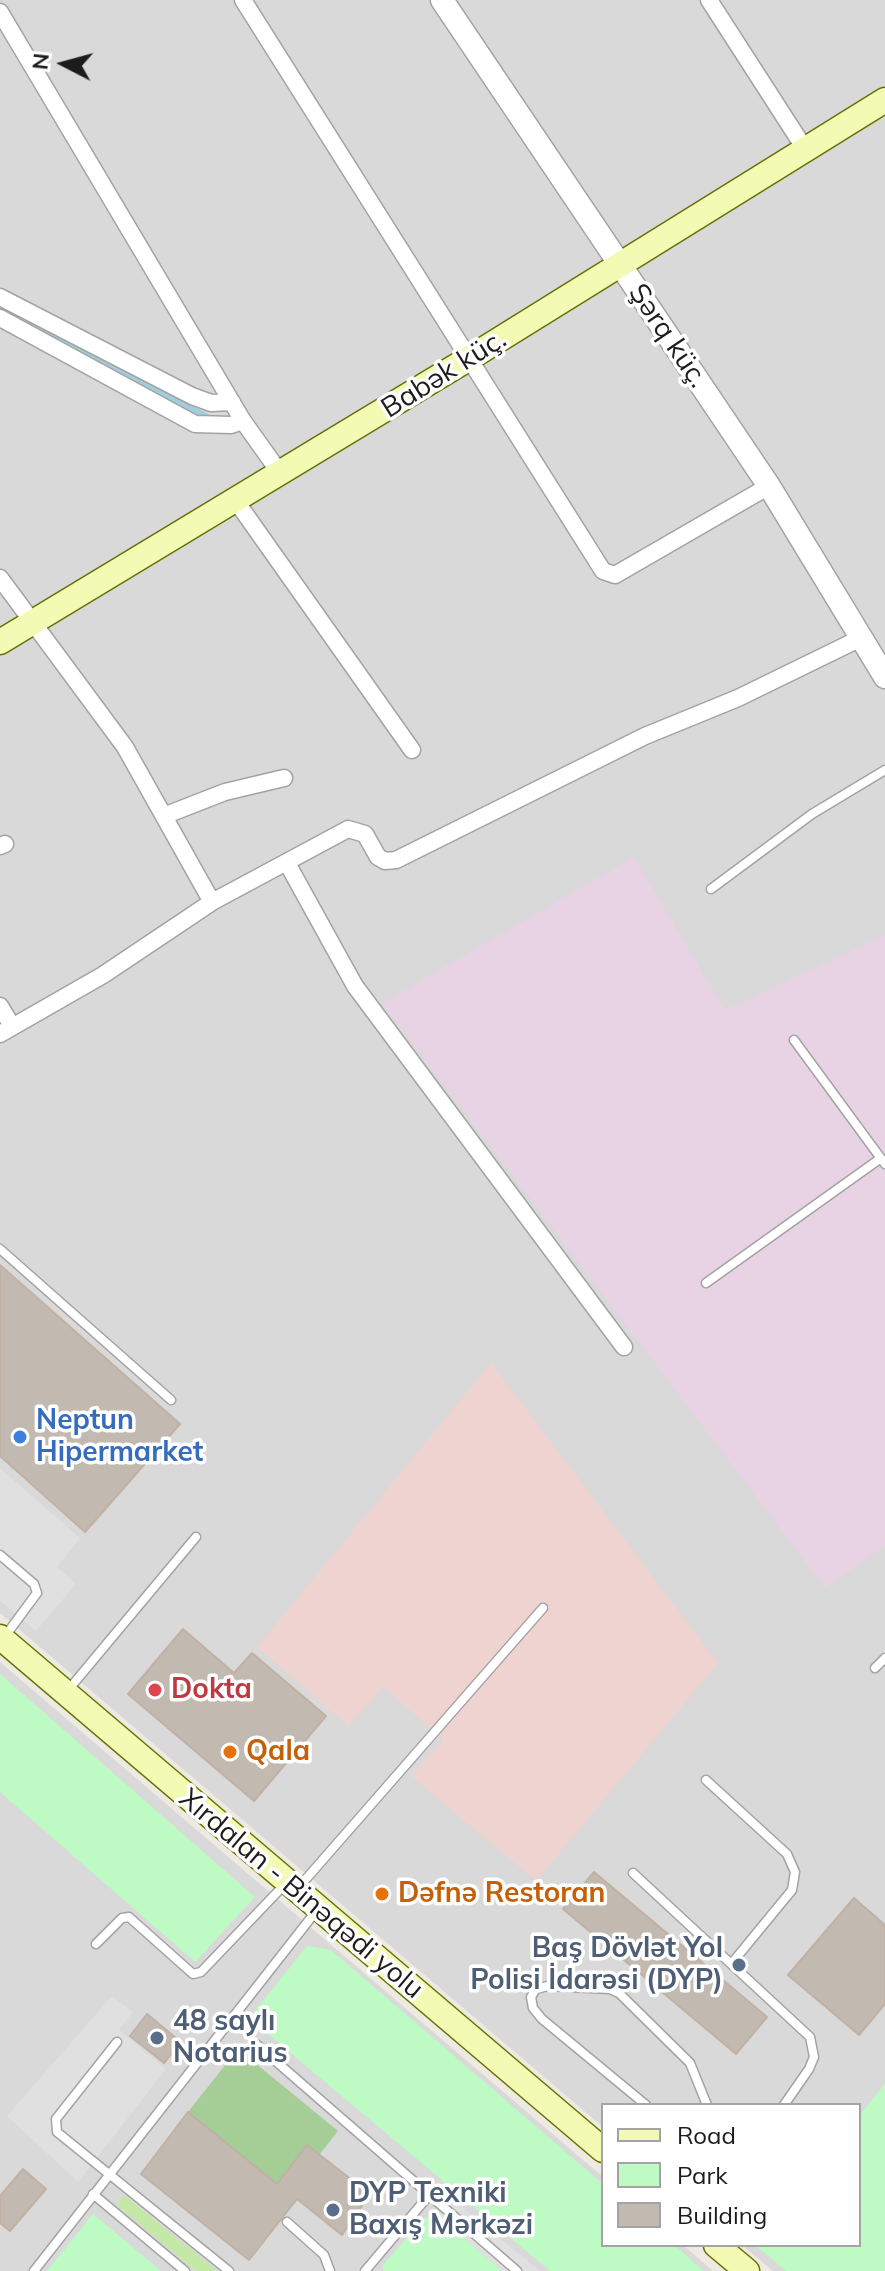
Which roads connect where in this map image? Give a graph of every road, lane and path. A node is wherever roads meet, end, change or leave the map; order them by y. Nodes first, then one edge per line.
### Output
1 (243, 0) edge
2 (442, 0) edge
3 (709, 0) edge
4 (0, 12) edge
5 (885, 100) edge
6 (805, 149) junction
7 (620, 264) junction
8 (0, 297) edge
9 (0, 318) edge
10 (468, 359) junction
11 (232, 402) junction
12 (243, 421) junction
13 (280, 473) junction
14 (769, 486) junction
15 (236, 501) junction
16 (0, 578) edge
17 (35, 622) junction
18 (863, 637) junction
19 (0, 642) edge
20 (885, 677) edge
21 (412, 750) dead end
22 (885, 770) edge
23 (284, 778) dead end
24 (166, 815) junction
25 (287, 863) junction
26 (711, 889) dead end
27 (212, 902) junction
28 (0, 1006) edge
29 (6, 1030) edge
30 (794, 1040) dead end
31 (883, 1161) edge
32 (0, 1249) edge
33 (706, 1283) dead end
34 (624, 1347) dead end
35 (171, 1400) dead end
36 (196, 1537) dead end
37 (0, 1555) edge
38 (543, 1608) dead end
39 (1, 1638) edge
40 (885, 1658) edge
41 (875, 1668) dead end
42 (65, 1693) junction
43 (706, 1780) dead end
44 (633, 1873) dead end
45 (291, 1886) junction
46 (317, 1910) junction
47 (96, 1944) dead end
48 (732, 1963) junction
49 (117, 2042) dead end
50 (256, 2044) dead end
51 (644, 2103) edge
52 (706, 2103) edge
53 (785, 2103) edge
54 (601, 2148) edge
55 (109, 2172) junction
56 (93, 2194) junction
57 (430, 2194) junction
58 (287, 2222) dead end
59 (34, 2271) edge
60 (185, 2271) edge
61 (229, 2271) edge
62 (330, 2271) edge
63 (365, 2271) edge
64 (517, 2271) edge

1 - 10 street
2 - 7 street, Şərq küç.
3 - 6 street
4 - 11 street
5 - 6 main road, Babək küç.
6 - 7 main road, Babək küç.
7 - 10 main road, Babək küç.
7 - 14 street, Şərq küç.
8 - 11 street
9 - 12 street
10 - 13 main road, Babək küç.
10 - 14 street
11 - 12 street
12 - 13 street
13 - 15 main road, Babək küç.
14 - 18 street, Şərq küç.
15 - 17 main road, Babək küç.
15 - 21 street
16 - 17 street
17 - 19 main road, Babək küç.
17 - 24 street
18 - 20 street, Şərq küç.
18 - 25 street
22 - 26 lane
23 - 24 street
24 - 27 street
25 - 27 street
25 - 34 street
27 - 29 street
28 - 29 street
30 - 31 lane
31 - 33 lane
32 - 35 lane
36 - 42 lane
37 - 39 lane
38 - 45 lane
39 - 42 main road, Xırdalan - Binəqədi yolu
40 - 41 lane
42 - 45 main road, Xırdalan - Binəqədi yolu
43 - 48 lane
44 - 48 lane
45 - 46 main road, Xırdalan - Binəqədi yolu
45 - 47 lane
46 - 54 main road, Xırdalan - Binəqədi yolu
46 - 55 lane
48 - 53 lane
49 - 55 lane
50 - 57 lane
51 - 52 lane
55 - 56 lane
55 - 61 lane
56 - 59 lane
56 - 60 lane
57 - 63 lane
57 - 64 lane
58 - 62 lane

